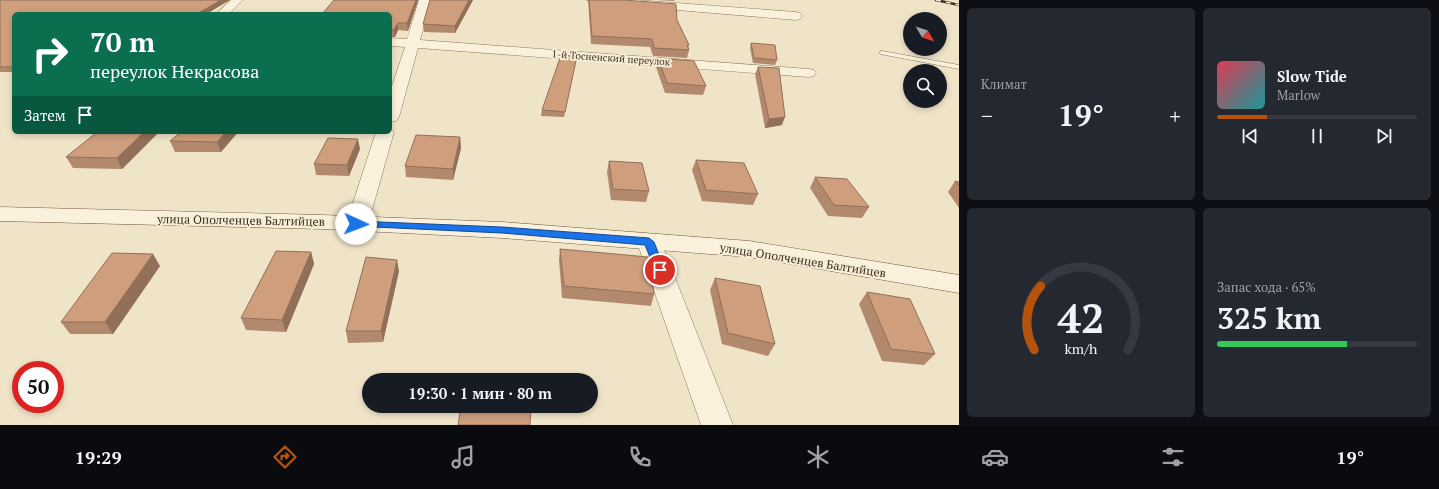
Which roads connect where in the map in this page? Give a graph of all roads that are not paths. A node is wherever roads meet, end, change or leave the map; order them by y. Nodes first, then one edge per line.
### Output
1 (236, 0) edge
2 (424, 0) edge
3 (593, 0) edge
4 (224, 12) edge
5 (796, 16) dead end
6 (392, 42) edge
7 (413, 43) junction
8 (882, 53) dead end
9 (959, 67) edge
10 (809, 73) dead end
11 (392, 111) edge
12 (384, 134) edge
13 (0, 214) edge
14 (356, 224) junction
15 (649, 242) junction
16 (959, 284) edge
17 (717, 425) edge

1 - 4 street
2 - 7 street
3 - 5 street
6 - 7 street, 1-й Тосненский переулок
7 - 10 street, 1-й Тосненский переулок
7 - 11 street
8 - 9 lane
12 - 14 street
13 - 14 street, улица Ополченцев Балтийцев
14 - 15 street, улица Ополченцев Балтийцев
15 - 16 street, улица Ополченцев Балтийцев
15 - 17 street

